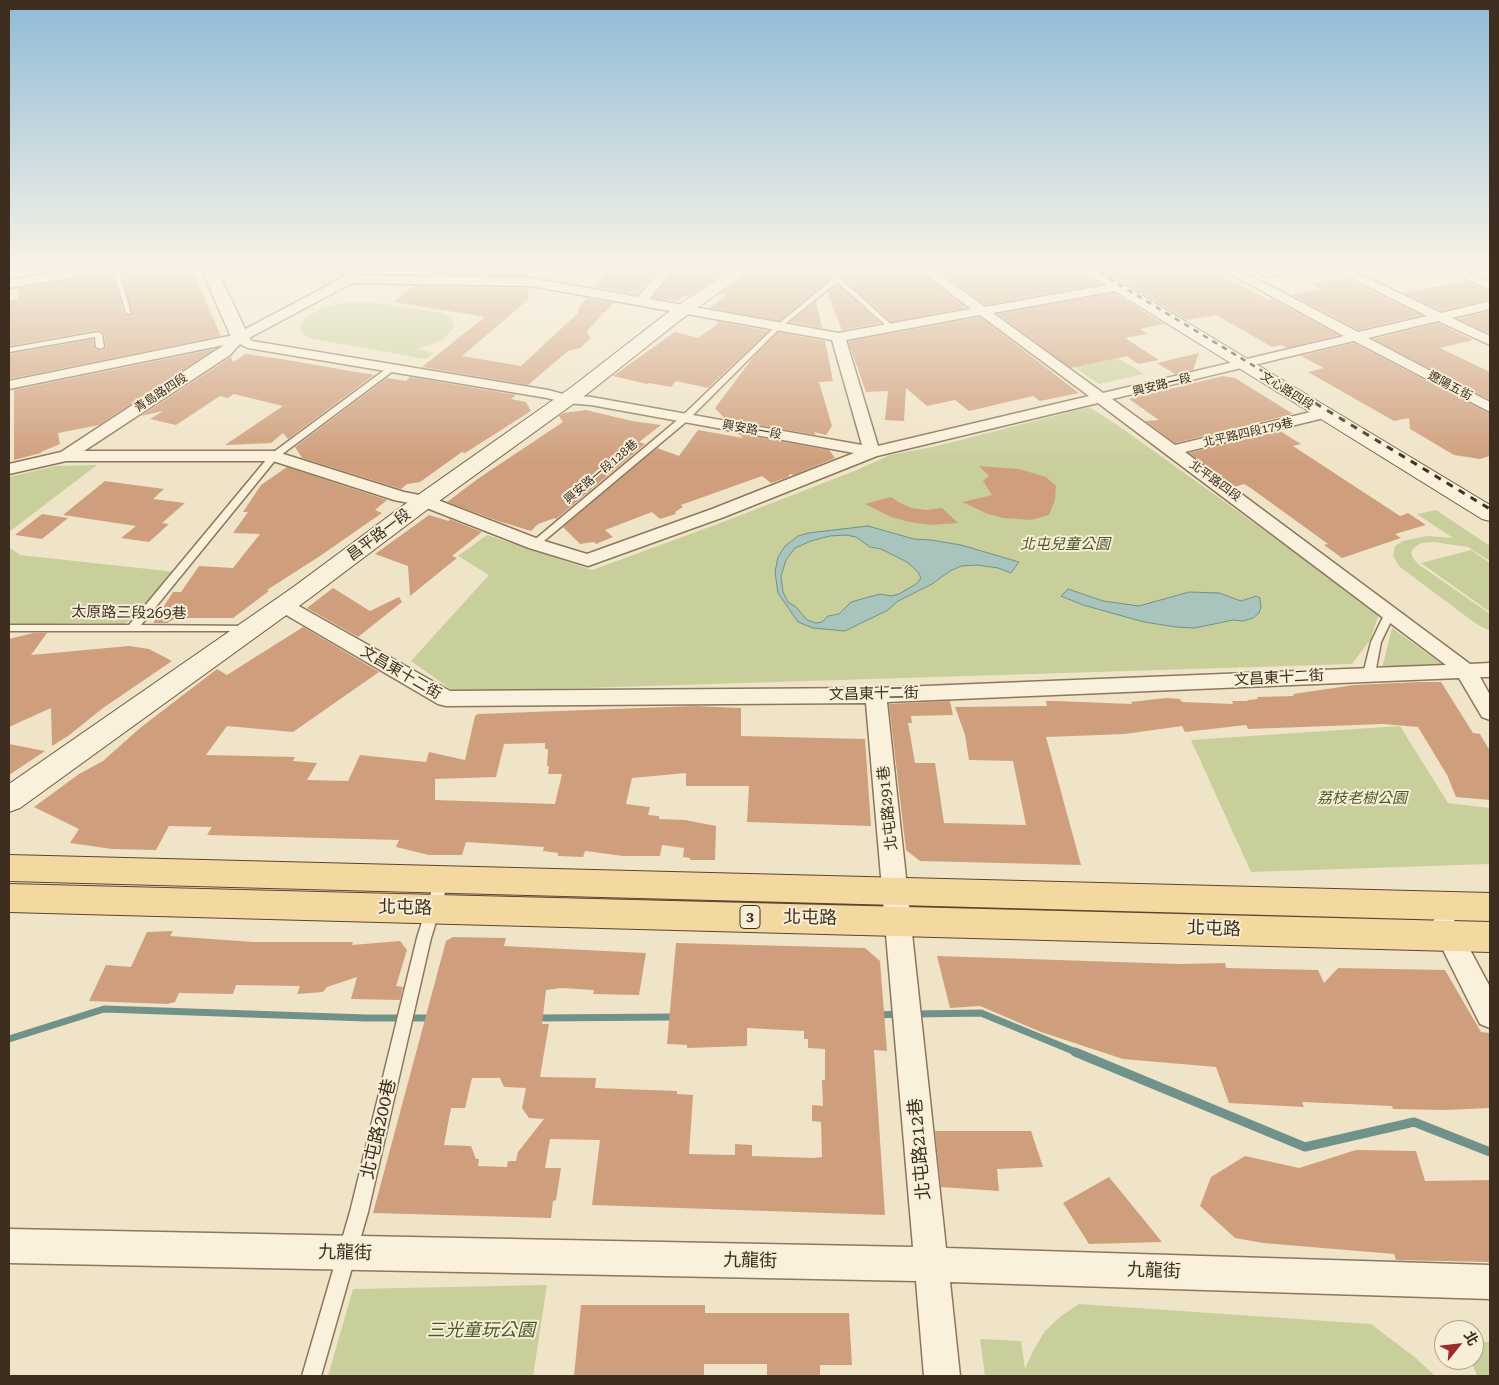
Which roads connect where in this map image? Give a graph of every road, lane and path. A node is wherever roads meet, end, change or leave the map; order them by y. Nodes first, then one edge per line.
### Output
1 (238, 332) edge
2 (249, 332) edge
3 (655, 332) edge
4 (773, 332) edge
5 (806, 332) edge
6 (870, 332) edge
7 (1011, 332) edge
8 (1190, 332) edge
9 (1216, 332) edge
10 (1348, 332) edge
11 (1378, 332) edge
12 (1471, 332) edge
13 (240, 337) junction
14 (838, 337) junction
15 (1358, 337) junction
16 (1490, 341) edge
17 (100, 347) dead end
18 (9, 350) edge
19 (1264, 360) junction
20 (1244, 365) junction
21 (393, 368) junction
22 (9, 385) edge
23 (566, 399) junction
24 (1103, 399) junction
25 (1490, 408) edge
26 (1323, 414) junction
27 (684, 419) junction
28 (1173, 450) junction
29 (872, 452) junction
30 (66, 456) junction
31 (274, 456) junction
32 (9, 469) edge
33 (1490, 493) edge
34 (424, 501) junction
35 (1490, 514) edge
36 (535, 544) junction
37 (283, 605) junction
38 (1390, 613) junction
39 (9, 628) edge
40 (133, 628) junction
41 (250, 630) junction
42 (1490, 670) edge
43 (1465, 671) junction
44 (1369, 674) junction
45 (876, 695) junction
46 (1490, 712) edge
47 (9, 800) edge
48 (9, 868) edge
49 (437, 894) junction
50 (9, 898) edge
51 (1433, 905) junction
52 (898, 906) junction
53 (1490, 906) edge
54 (1449, 936) junction
55 (1490, 937) edge
56 (1490, 1015) edge
57 (9, 1246) edge
58 (347, 1254) junction
59 (930, 1264) junction
60 (1490, 1282) edge
61 (310, 1376) edge
62 (942, 1376) edge

1 - 13 street
2 - 13 street, 青島路四段
3 - 23 street, 昌平路一段
4 - 27 lane, 興安路一段128巷
5 - 14 street
6 - 14 street
7 - 24 street, 北平路四段
8 - 20 street, 文心路四段
9 - 19 street, 文心路四段
10 - 15 street, 遼陽五街
11 - 15 street, 興安路一段
12 - 16 street
13 - 21 street, 興安路一段
13 - 22 street
13 - 30 street, 青島路四段
14 - 29 street
15 - 19 street, 興安路一段
15 - 25 street, 遼陽五街
17 - 18 lane
19 - 20 street, 興安路一段
19 - 33 street, 文心路四段
20 - 24 street, 興安路一段
20 - 26 street, 文心路四段
21 - 23 street, 興安路一段
21 - 31 lane
23 - 27 street, 興安路一段
23 - 34 street, 昌平路一段
24 - 28 street, 北平路四段
24 - 29 street, 興安路一段
26 - 28 street, 北平路四段179巷
26 - 35 street, 文心路四段
27 - 29 street, 興安路一段
27 - 36 lane, 興安路一段128巷
28 - 38 street, 北平路四段
29 - 36 street
30 - 31 street
30 - 32 street, 青島路四段
31 - 34 street
31 - 40 lane
34 - 36 street
34 - 37 street, 昌平路一段
37 - 41 street, 昌平路一段
37 - 45 street, 文昌東十二街
38 - 43 street, 北平路四段
38 - 44 lane
39 - 40 lane, 太原路三段269巷
40 - 41 lane, 太原路三段269巷
41 - 47 street, 昌平路一段
42 - 43 street, 文昌東十二街
43 - 44 street, 文昌東十二街
43 - 46 street, 北平路四段
44 - 45 street, 文昌東十二街
45 - 52 street, 北屯路291巷
48 - 49 main road, 北屯路 / 3
49 - 50 main road, 北屯路 / 3
49 - 52 main road, 北屯路 / 3
49 - 58 lane, 北屯路200巷
51 - 52 main road, 北屯路 / 3
51 - 53 main road, 北屯路 / 3
51 - 54 street
52 - 54 main road, 北屯路 / 3
52 - 59 street, 北屯路212巷
54 - 55 main road, 北屯路 / 3
54 - 56 street
57 - 58 street, 九龍街
58 - 59 street, 九龍街
58 - 61 lane, 北屯路200巷
59 - 60 street, 九龍街
59 - 62 street, 北屯路212巷

